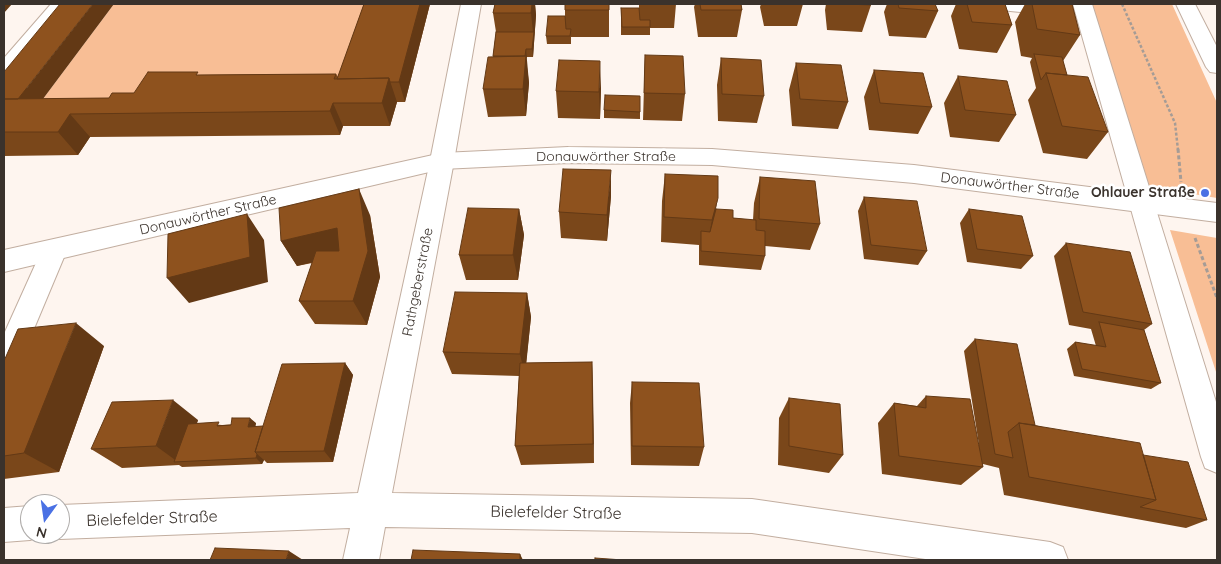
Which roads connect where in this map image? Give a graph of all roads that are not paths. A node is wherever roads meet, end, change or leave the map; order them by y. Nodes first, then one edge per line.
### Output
1 (61, 4) edge
2 (471, 4) edge
3 (1000, 4) edge
4 (1185, 4) edge
5 (1083, 8) edge
6 (1217, 67) edge
7 (4, 71) edge
8 (442, 161) junction
9 (1141, 202) junction
10 (1217, 214) edge
11 (54, 250) junction
12 (4, 261) edge
13 (4, 365) edge
14 (1217, 457) edge
15 (372, 510) junction
16 (70, 522) edge
17 (4, 524) edge
18 (20, 524) edge
19 (361, 560) edge
20 (1050, 560) edge

1 - 7 street
2 - 8 street, Rathgeberstraße
3 - 5 street
4 - 6 street
5 - 9 street
8 - 9 street, Donauwörther Straße
8 - 11 street, Donauwörther Straße
8 - 15 street, Rathgeberstraße
9 - 10 street, Donauwörther Straße
9 - 14 street
11 - 12 street, Donauwörther Straße
11 - 13 street
15 - 16 street, Bielefelder Straße
15 - 19 street, Rathgeberstraße
15 - 20 street, Bielefelder Straße
17 - 18 street

